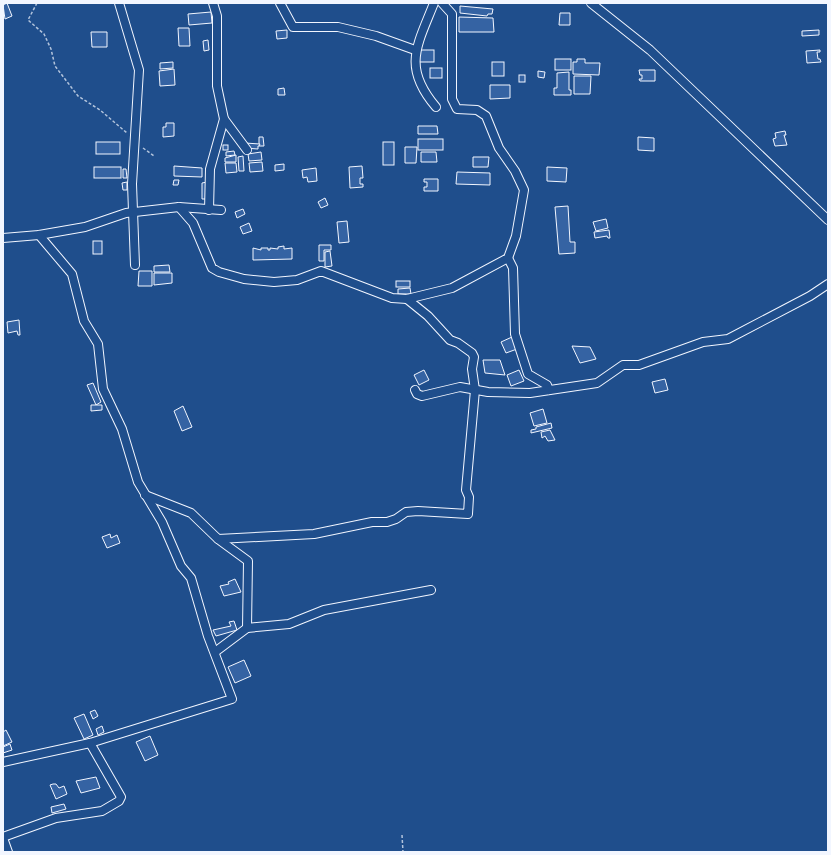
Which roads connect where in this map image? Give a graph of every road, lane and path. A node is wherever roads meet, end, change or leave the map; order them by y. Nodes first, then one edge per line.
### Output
1 (38, 3) edge
2 (119, 3) edge
3 (213, 3) edge
4 (280, 3) edge
5 (434, 3) edge
6 (442, 3) edge
7 (591, 3) edge
8 (415, 50) junction
9 (436, 107) dead end
10 (224, 119) junction
11 (130, 136) dead end
12 (142, 146) dead end
13 (247, 150) dead end
14 (154, 156) dead end
15 (179, 208) junction
16 (209, 210) junction
17 (220, 210) dead end
18 (134, 212) junction
19 (828, 220) edge
20 (40, 235) junction
21 (3, 238) edge
22 (508, 258) junction
23 (135, 264) dead end
24 (828, 284) edge
25 (407, 299) junction
26 (415, 390) dead end
27 (475, 390) junction
28 (549, 390) junction
29 (145, 494) junction
30 (218, 539) junction
31 (431, 590) dead end
32 (247, 628) junction
33 (214, 652) junction
34 (90, 743) junction
35 (3, 762) edge
36 (402, 834) dead end
37 (3, 838) edge
38 (8, 852) edge
39 (403, 852) edge

1 - 11 path
2 - 18 street
3 - 10 street
4 - 8 street
5 - 8 street
6 - 22 street
7 - 19 street
8 - 9 street
10 - 13 street
10 - 16 street
12 - 14 path
15 - 16 street
15 - 18 street
15 - 25 street
16 - 17 street
18 - 20 street
18 - 23 street
20 - 21 street
20 - 29 street
22 - 25 street
22 - 28 street
24 - 28 street
25 - 27 street
26 - 27 street
27 - 28 street
27 - 30 street
29 - 30 street
29 - 33 street
30 - 32 street
31 - 32 street
32 - 33 street
33 - 34 street
34 - 35 street
34 - 37 street
36 - 39 path
37 - 38 street

